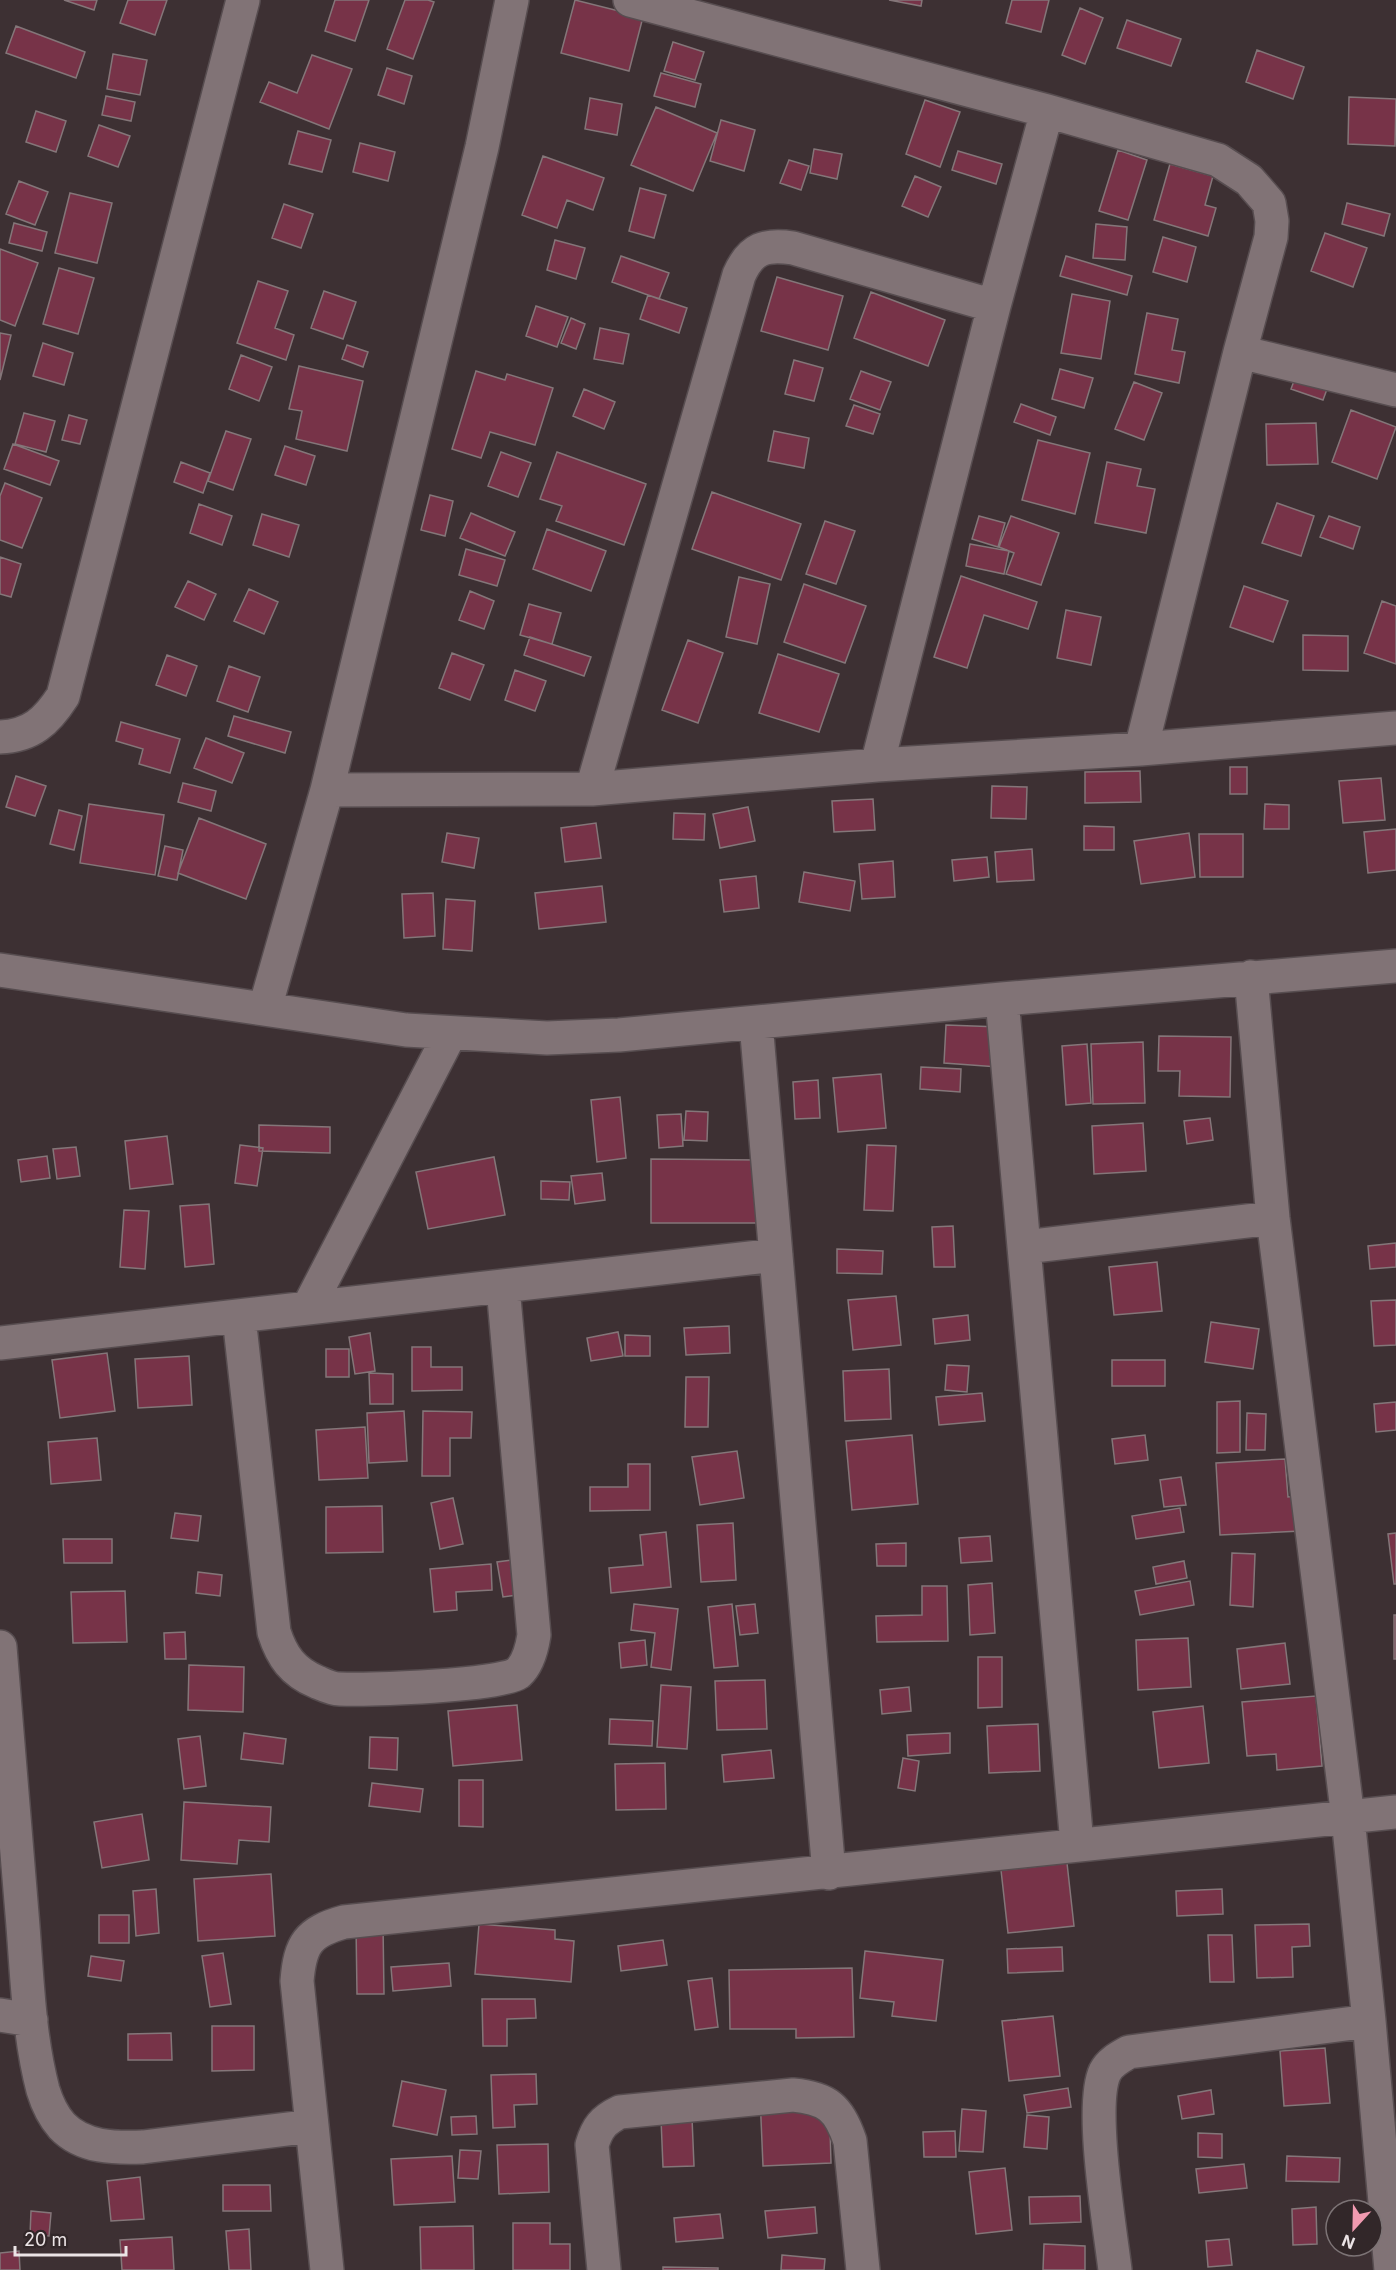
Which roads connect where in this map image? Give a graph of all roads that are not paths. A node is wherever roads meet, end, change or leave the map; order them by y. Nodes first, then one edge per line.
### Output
1 (243, 0) edge
2 (512, 0) edge
3 (630, 0) edge
4 (1047, 111) junction
5 (994, 306) junction
6 (1240, 352) junction
7 (1396, 390) edge
8 (1396, 728) edge
9 (0, 737) edge
10 (1141, 749) junction
11 (877, 765) junction
12 (592, 789) junction
13 (327, 790) junction
14 (1396, 966) edge
15 (0, 970) edge
16 (1251, 977) junction
17 (1002, 999) junction
18 (265, 1008) junction
19 (756, 1023) junction
20 (450, 1034) junction
21 (1274, 1218) junction
22 (1025, 1247) junction
23 (776, 1255) junction
24 (503, 1287) junction
25 (308, 1308) junction
26 (238, 1317) junction
27 (0, 1343) edge
28 (0, 1647) edge
29 (1396, 1812) edge
30 (1348, 1818) junction
31 (1077, 1844) junction
32 (828, 1872) junction
33 (15, 2018) edge
34 (1369, 2021) junction
35 (312, 2126) junction
36 (327, 2270) edge
37 (604, 2270) edge
38 (863, 2270) edge
39 (1115, 2270) edge
40 (1391, 2270) edge

1 - 9 street
2 - 13 street
3 - 4 street
4 - 5 street
4 - 6 street
5 - 11 street
5 - 12 street
6 - 7 street
6 - 10 street
8 - 10 street
10 - 11 street
11 - 12 street
12 - 13 street
13 - 18 street
14 - 16 street
15 - 18 street
16 - 17 street
16 - 21 street
17 - 19 street
17 - 22 street
18 - 20 street
19 - 20 street
19 - 23 street
20 - 25 street
21 - 22 street
21 - 30 street
22 - 31 street
23 - 24 street
23 - 32 street
24 - 25 street
24 - 26 street
25 - 26 street
26 - 27 street
28 - 33 street
29 - 30 street
30 - 31 street
30 - 34 street
31 - 32 street
32 - 35 street
33 - 35 street
34 - 39 street
34 - 40 street
35 - 36 street
37 - 38 street

